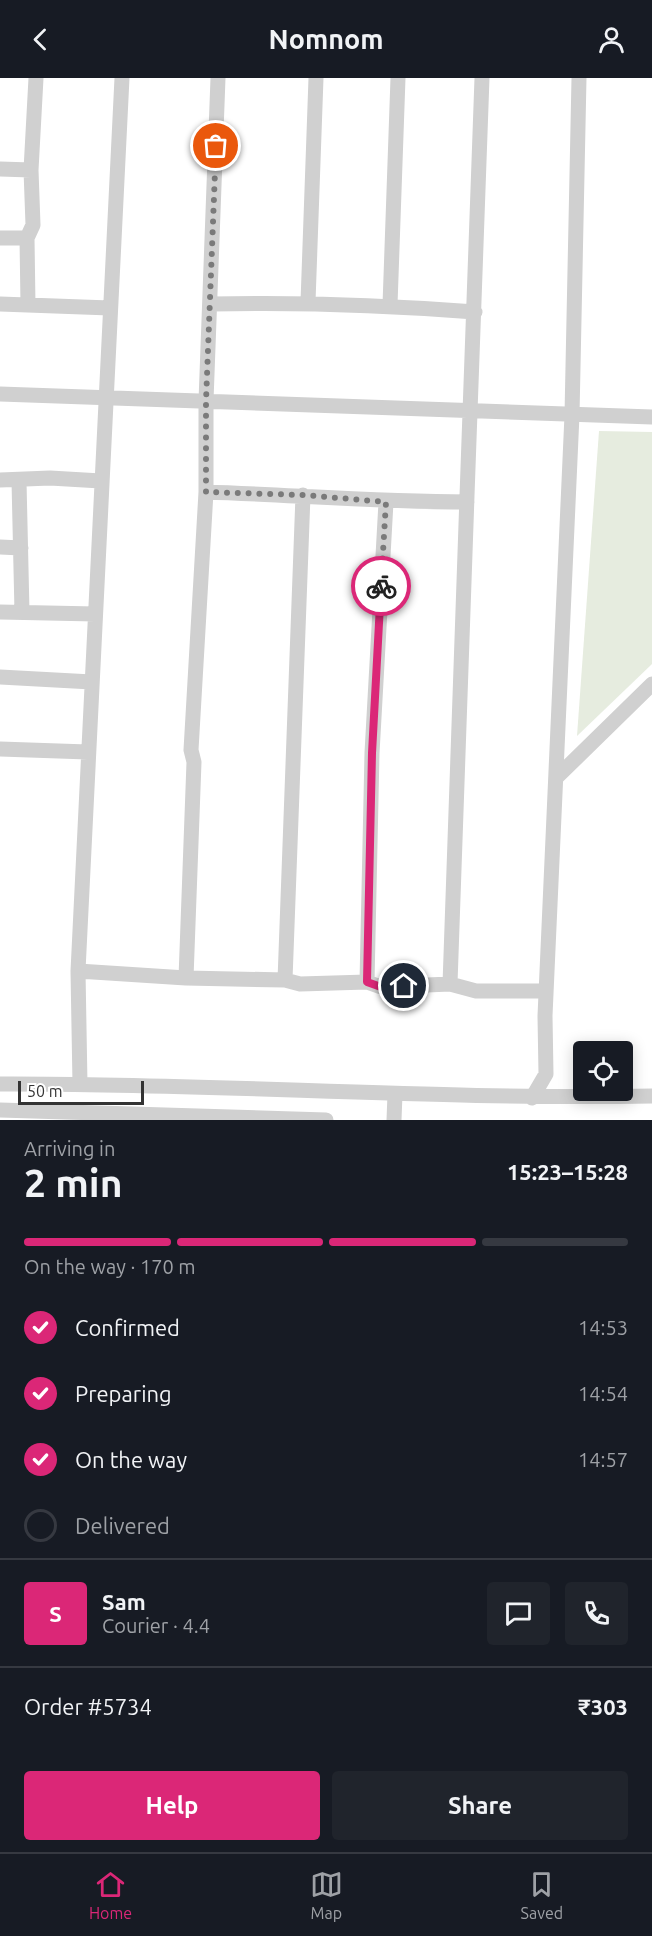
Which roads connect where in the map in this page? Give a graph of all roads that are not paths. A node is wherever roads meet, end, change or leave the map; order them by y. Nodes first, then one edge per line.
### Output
1 (36, 78) edge
2 (122, 78) edge
3 (218, 78) edge
4 (316, 78) edge
5 (398, 78) edge
6 (482, 78) edge
7 (579, 78) edge
8 (0, 169) edge
9 (31, 170) junction
10 (0, 238) edge
11 (27, 238) junction
12 (308, 302) junction
13 (0, 304) edge
14 (211, 304) junction
15 (28, 305) junction
16 (390, 305) junction
17 (110, 308) junction
18 (475, 312) junction
19 (0, 394) edge
20 (105, 398) junction
21 (206, 401) junction
22 (469, 411) junction
23 (572, 415) junction
24 (652, 417) edge
25 (0, 480) edge
26 (19, 481) junction
27 (101, 481) junction
28 (206, 492) junction
29 (303, 495) junction
30 (386, 502) junction
31 (467, 502) junction
32 (0, 547) edge
33 (21, 548) junction
34 (0, 612) edge
35 (22, 612) junction
36 (95, 614) junction
37 (0, 676) edge
38 (92, 682) junction
39 (652, 684) edge
40 (0, 749) edge
41 (88, 752) junction
42 (556, 778) junction
43 (78, 971) junction
44 (186, 978) junction
45 (285, 980) junction
46 (367, 982) junction
47 (450, 984) junction
48 (546, 991) junction
49 (0, 1084) edge
50 (81, 1084) junction
51 (395, 1094) junction
52 (652, 1096) edge
53 (532, 1098) junction
54 (0, 1110) edge
55 (326, 1120) edge
56 (394, 1120) edge

1 - 9 street
2 - 17 street
3 - 14 street
4 - 12 street
5 - 16 street
6 - 18 street
7 - 23 street
8 - 9 street
9 - 11 street
10 - 11 street
11 - 15 street
12 - 14 street
12 - 16 street
13 - 15 street
14 - 21 street
15 - 17 street
16 - 18 street
17 - 20 street
18 - 22 street
19 - 20 street
20 - 21 street
20 - 27 street
21 - 22 street
21 - 28 street
22 - 23 street
22 - 31 street
23 - 24 street
23 - 42 street
25 - 26 street
26 - 27 street
26 - 33 street
27 - 36 street
28 - 29 street
28 - 44 street
29 - 30 street
29 - 45 street
30 - 31 street
30 - 46 street
31 - 47 street
32 - 33 street
33 - 35 street
34 - 35 street
35 - 36 street
36 - 38 street
37 - 38 street
38 - 41 street
39 - 42 street
40 - 41 street
41 - 43 street
42 - 48 street
43 - 44 street
43 - 50 street
44 - 45 street
45 - 46 street
46 - 47 street
47 - 48 street
48 - 53 street
49 - 50 street
50 - 51 street
51 - 53 street
51 - 56 street
52 - 53 street
54 - 55 street

